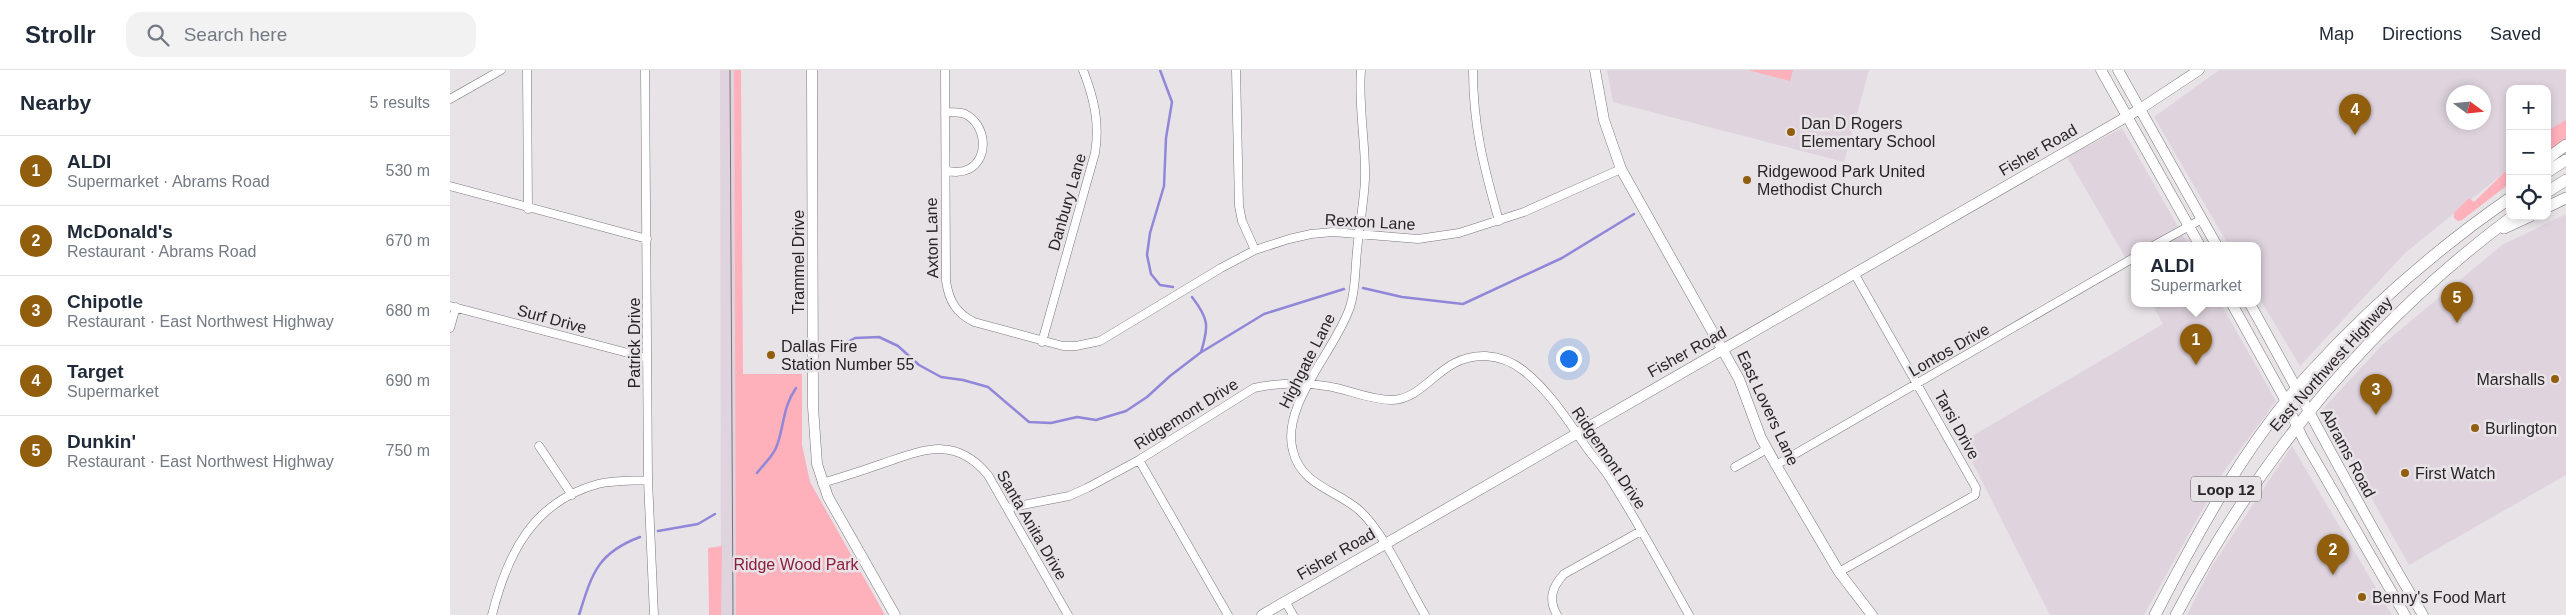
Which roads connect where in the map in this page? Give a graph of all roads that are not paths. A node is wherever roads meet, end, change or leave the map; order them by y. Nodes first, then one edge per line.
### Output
1 (501, 70) edge
2 (527, 70) edge
3 (645, 70) edge
4 (812, 70) edge
5 (945, 70) edge
6 (1083, 70) edge
7 (1236, 70) edge
8 (1361, 70) edge
9 (1473, 70) edge
10 (1595, 70) edge
11 (2101, 70) edge
12 (2118, 70) edge
13 (2199, 70) edge
14 (450, 99) edge
15 (2140, 109) junction
16 (946, 112) junction
17 (2128, 116) junction
18 (2566, 144) edge
19 (2551, 156) edge
20 (2566, 160) edge
21 (1620, 169) junction
22 (2551, 169) edge
23 (946, 171) junction
24 (2566, 180) edge
25 (450, 186) edge
26 (2551, 189) edge
27 (2506, 193) edge
28 (2566, 198) edge
29 (2506, 201) edge
30 (2551, 205) edge
31 (528, 209) junction
32 (2489, 212) junction
33 (2202, 219) junction
34 (2509, 220) edge
35 (2521, 220) edge
36 (1499, 221) junction
37 (2189, 226) junction
38 (1359, 233) junction
39 (2491, 233) junction
40 (2457, 236) junction
41 (647, 239) junction
42 (2161, 242) edge
43 (2198, 242) edge
44 (2215, 242) edge
45 (1255, 250) junction
46 (2469, 251) junction
47 (2131, 259) edge
48 (1854, 273) junction
49 (453, 306) edge
50 (2234, 307) edge
51 (2252, 307) edge
52 (450, 328) edge
53 (1042, 342) junction
54 (1723, 348) junction
55 (648, 358) junction
56 (1918, 383) junction
57 (1310, 384) junction
58 (2298, 389) junction
59 (2286, 402) junction
60 (2308, 411) junction
61 (2297, 425) junction
62 (1576, 432) junction
63 (539, 446) dead end
64 (1767, 448) junction
65 (1138, 460) junction
66 (1776, 465) junction
67 (1734, 467) dead end
68 (648, 480) junction
69 (822, 484) junction
70 (572, 495) junction
71 (1007, 508) junction
72 (1641, 531) junction
73 (1384, 544) junction
74 (2384, 548) junction
75 (2371, 555) junction
76 (1838, 572) junction
77 (1285, 601) junction
78 (492, 615) edge
79 (654, 615) edge
80 (895, 615) edge
81 (1068, 615) edge
82 (1228, 615) edge
83 (1262, 615) edge
84 (1293, 615) edge
85 (1425, 615) edge
86 (1558, 615) edge
87 (1689, 615) edge
88 (1872, 615) edge
89 (2155, 615) edge
90 (2176, 615) edge
91 (2405, 615) edge
92 (2423, 615) edge

1 - 14 street
2 - 31 street
3 - 41 street, Patrick Drive
4 - 69 street, Trammel Drive
5 - 16 street, Axton Lane
6 - 53 street, Danbury Lane
7 - 45 street
8 - 38 street, Highgate Lane
9 - 36 street
10 - 21 street, East Lovers Lane
11 - 17 street
12 - 15 street
13 - 15 street, Fisher Road
15 - 17 street, Fisher Road
15 - 33 street
16 - 23 street, Axton Lane
16 - 23 street
17 - 37 street
17 - 48 street, Fisher Road
18 - 19 main road
20 - 22 main road
21 - 36 street, Rexton Lane
21 - 54 street, East Lovers Lane
23 - 53 street, Axton Lane
24 - 26 main road
25 - 31 street
27 - 32 main road
28 - 30 main road
29 - 32 main road, East Northwest Highway / Loop 12
31 - 41 street
32 - 40 main road, East Northwest Highway / Loop 12
33 - 37 street
33 - 44 street
34 - 39 main road, East Northwest Highway / Loop 12
35 - 39 main road
36 - 38 street, Rexton Lane
37 - 42 street
37 - 43 street
38 - 45 street, Rexton Lane
38 - 57 street, Highgate Lane
39 - 46 main road, East Northwest Highway / Loop 12
40 - 46 main road
40 - 58 main road, East Northwest Highway / Loop 12
41 - 55 street, Patrick Drive
45 - 53 street, Rexton Lane
46 - 60 main road, East Northwest Highway / Loop 12
47 - 56 street, Lontos Drive
48 - 54 street, Fisher Road
48 - 56 street, Tarsi Drive
49 - 52 street
49 - 55 street, Surf Drive
50 - 59 street, Abrams Road
51 - 58 street, Abrams Road
54 - 62 street, Fisher Road
54 - 64 street, East Lovers Lane
55 - 68 street, Patrick Drive
56 - 66 street, Lontos Drive
56 - 76 street, Tarsi Drive
57 - 62 street, Ridgemont Drive
57 - 65 street, Ridgemont Drive
57 - 73 street, Highgate Lane
58 - 59 main road, East Northwest Highway / Loop 12
58 - 60 street, Abrams Road
59 - 61 street, Abrams Road
59 - 89 main road, East Northwest Highway / Loop 12
60 - 61 main road, East Northwest Highway / Loop 12
60 - 74 street, Abrams Road
61 - 75 street, Abrams Road
61 - 90 main road, East Northwest Highway / Loop 12
62 - 72 street, Ridgemont Drive
62 - 73 street, Fisher Road
63 - 70 street
64 - 66 street, East Lovers Lane
64 - 67 street
65 - 71 street, Ridgemont Drive
65 - 82 street
66 - 76 street, East Lovers Lane
68 - 70 street
68 - 79 street, Patrick Drive
69 - 71 street, Santa Anita Drive
69 - 80 street, Trammel Drive
70 - 78 street
71 - 81 street, Santa Anita Drive
72 - 86 street
72 - 87 street, Ridgemont Drive
73 - 77 street, Fisher Road
73 - 85 street, Highgate Lane
74 - 75 street
74 - 92 street, Abrams Road
75 - 91 street, Abrams Road
76 - 88 street, East Lovers Lane
77 - 83 street, Fisher Road
77 - 84 street

